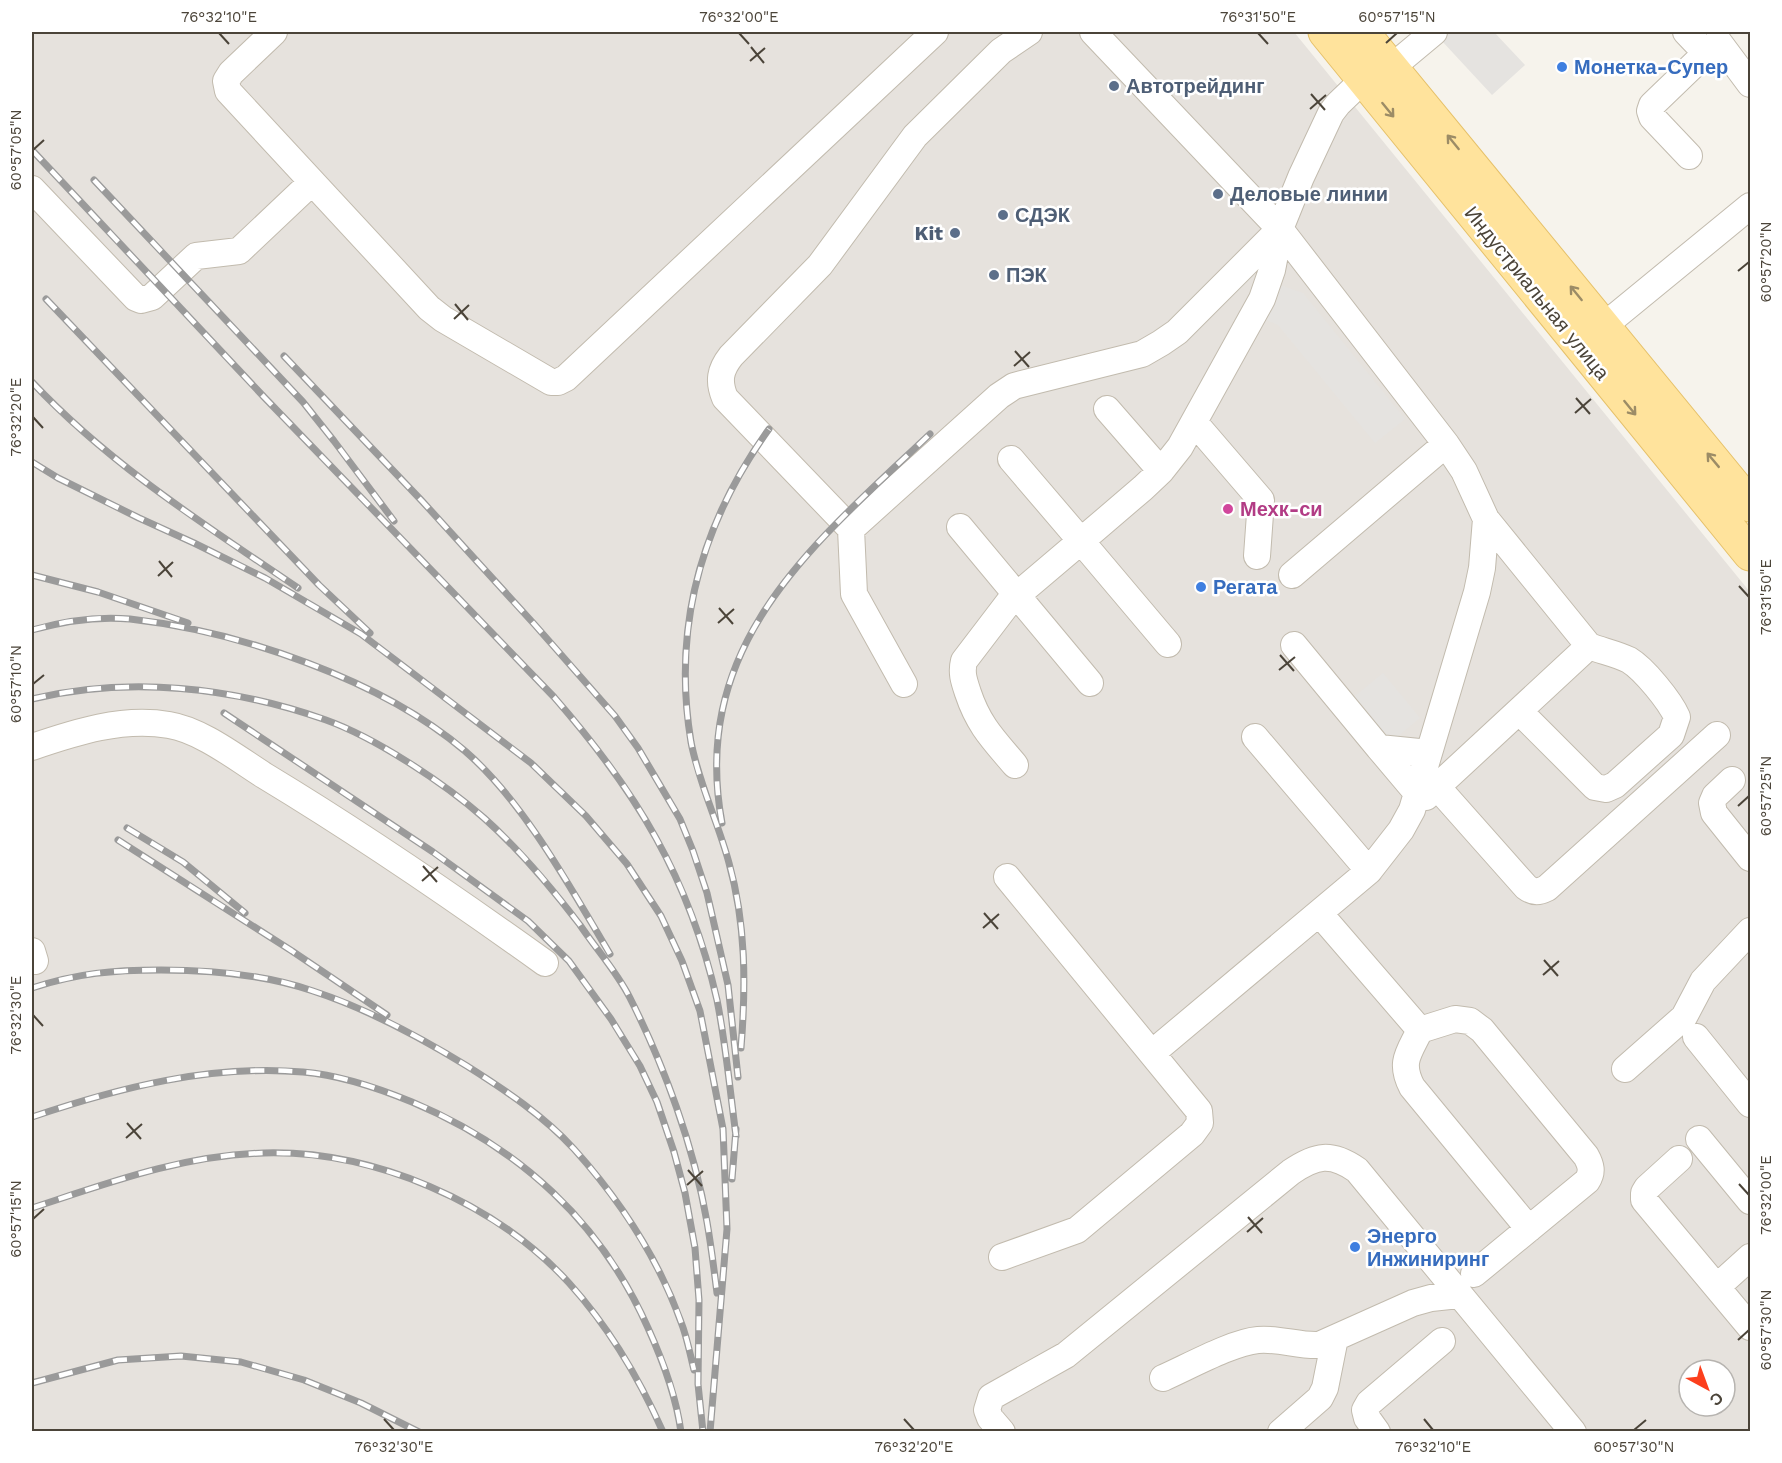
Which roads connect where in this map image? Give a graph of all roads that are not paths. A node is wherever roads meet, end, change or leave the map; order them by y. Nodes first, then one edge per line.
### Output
1 (274, 32) edge
2 (935, 32) edge
3 (1029, 32) edge
4 (1093, 32) edge
5 (1325, 32) edge
6 (1364, 32) edge
7 (1434, 32) edge
8 (1686, 32) edge
9 (1712, 42) edge
10 (1378, 73) junction
11 (1750, 84) edge
12 (1689, 156) dead end
13 (312, 182) junction
14 (32, 189) edge
15 (1750, 206) edge
16 (1280, 229) junction
17 (1591, 336) junction
18 (1107, 409) dead end
19 (1194, 422) junction
20 (1446, 444) junction
21 (1011, 459) dead end
22 (1161, 471) junction
23 (1750, 505) edge
24 (1486, 519) junction
25 (960, 527) dead end
26 (851, 529) junction
27 (1081, 541) junction
28 (1750, 554) edge
29 (1257, 556) dead end
30 (1292, 575) dead end
31 (1017, 595) junction
32 (1168, 644) dead end
33 (1294, 645) dead end
34 (1589, 646) junction
35 (1090, 683) dead end
36 (904, 684) dead end
37 (1519, 711) junction
38 (1717, 735) dead end
39 (1256, 736) dead end
40 (32, 747) edge
41 (1379, 748) junction
42 (1015, 765) dead end
43 (1732, 780) dead end
44 (1424, 783) junction
45 (1750, 858) edge
46 (1369, 871) junction
47 (1007, 877) dead end
48 (1319, 913) junction
49 (1750, 931) edge
50 (545, 963) dead end
51 (1420, 1030) junction
52 (1696, 1037) dead end
53 (1152, 1053) junction
54 (1625, 1070) dead end
55 (1750, 1104) edge
56 (1699, 1139) dead end
57 (1680, 1159) dead end
58 (1750, 1201) edge
59 (1529, 1229) junction
60 (1002, 1257) dead end
61 (1750, 1257) edge
62 (1474, 1274) dead end
63 (1717, 1287) junction
64 (1459, 1295) junction
65 (1750, 1328) edge
66 (1335, 1338) junction
67 (1442, 1341) dead end
68 (1163, 1378) dead end
69 (1002, 1431) edge
70 (1281, 1431) edge
71 (1377, 1431) edge
72 (1573, 1431) edge

1 - 13 street
2 - 13 street
3 - 26 street
4 - 16 street
5 - 10 main road, Индустриальная улица
6 - 10 main road, Индустриальная улица
7 - 10 street
8 - 9 street
9 - 11 street
9 - 12 street
10 - 16 street
10 - 17 main road, Индустриальная улица
13 - 14 street
15 - 17 street
16 - 19 street
16 - 20 street
16 - 26 street
23 -> 17 main road, Индустриальная улица
17 -> 28 main road, Индустриальная улица
18 - 22 street
19 - 22 street
19 - 29 street
20 - 24 street
20 - 30 street
21 - 27 street
22 - 27 street
24 - 34 street
24 - 44 street
25 - 31 street
26 - 36 street
27 - 31 street
27 - 32 street
31 - 35 street
31 - 42 street
33 - 41 street
34 - 37 street
34 - 37 street
37 - 44 street
38 - 44 street
39 - 46 street
40 - 50 street
41 - 44 street
41 - 44 street
43 - 45 street
44 - 46 street
46 - 48 street
47 - 53 street
48 - 51 street
48 - 53 street
49 - 54 street
51 - 59 street
51 - 59 street
52 - 55 street
53 - 60 street
56 - 58 street
57 - 63 street
59 - 62 street
61 - 63 street
63 - 65 street
64 - 66 street
64 - 69 street
64 - 72 street
66 - 68 street
66 - 70 street
67 - 71 street

